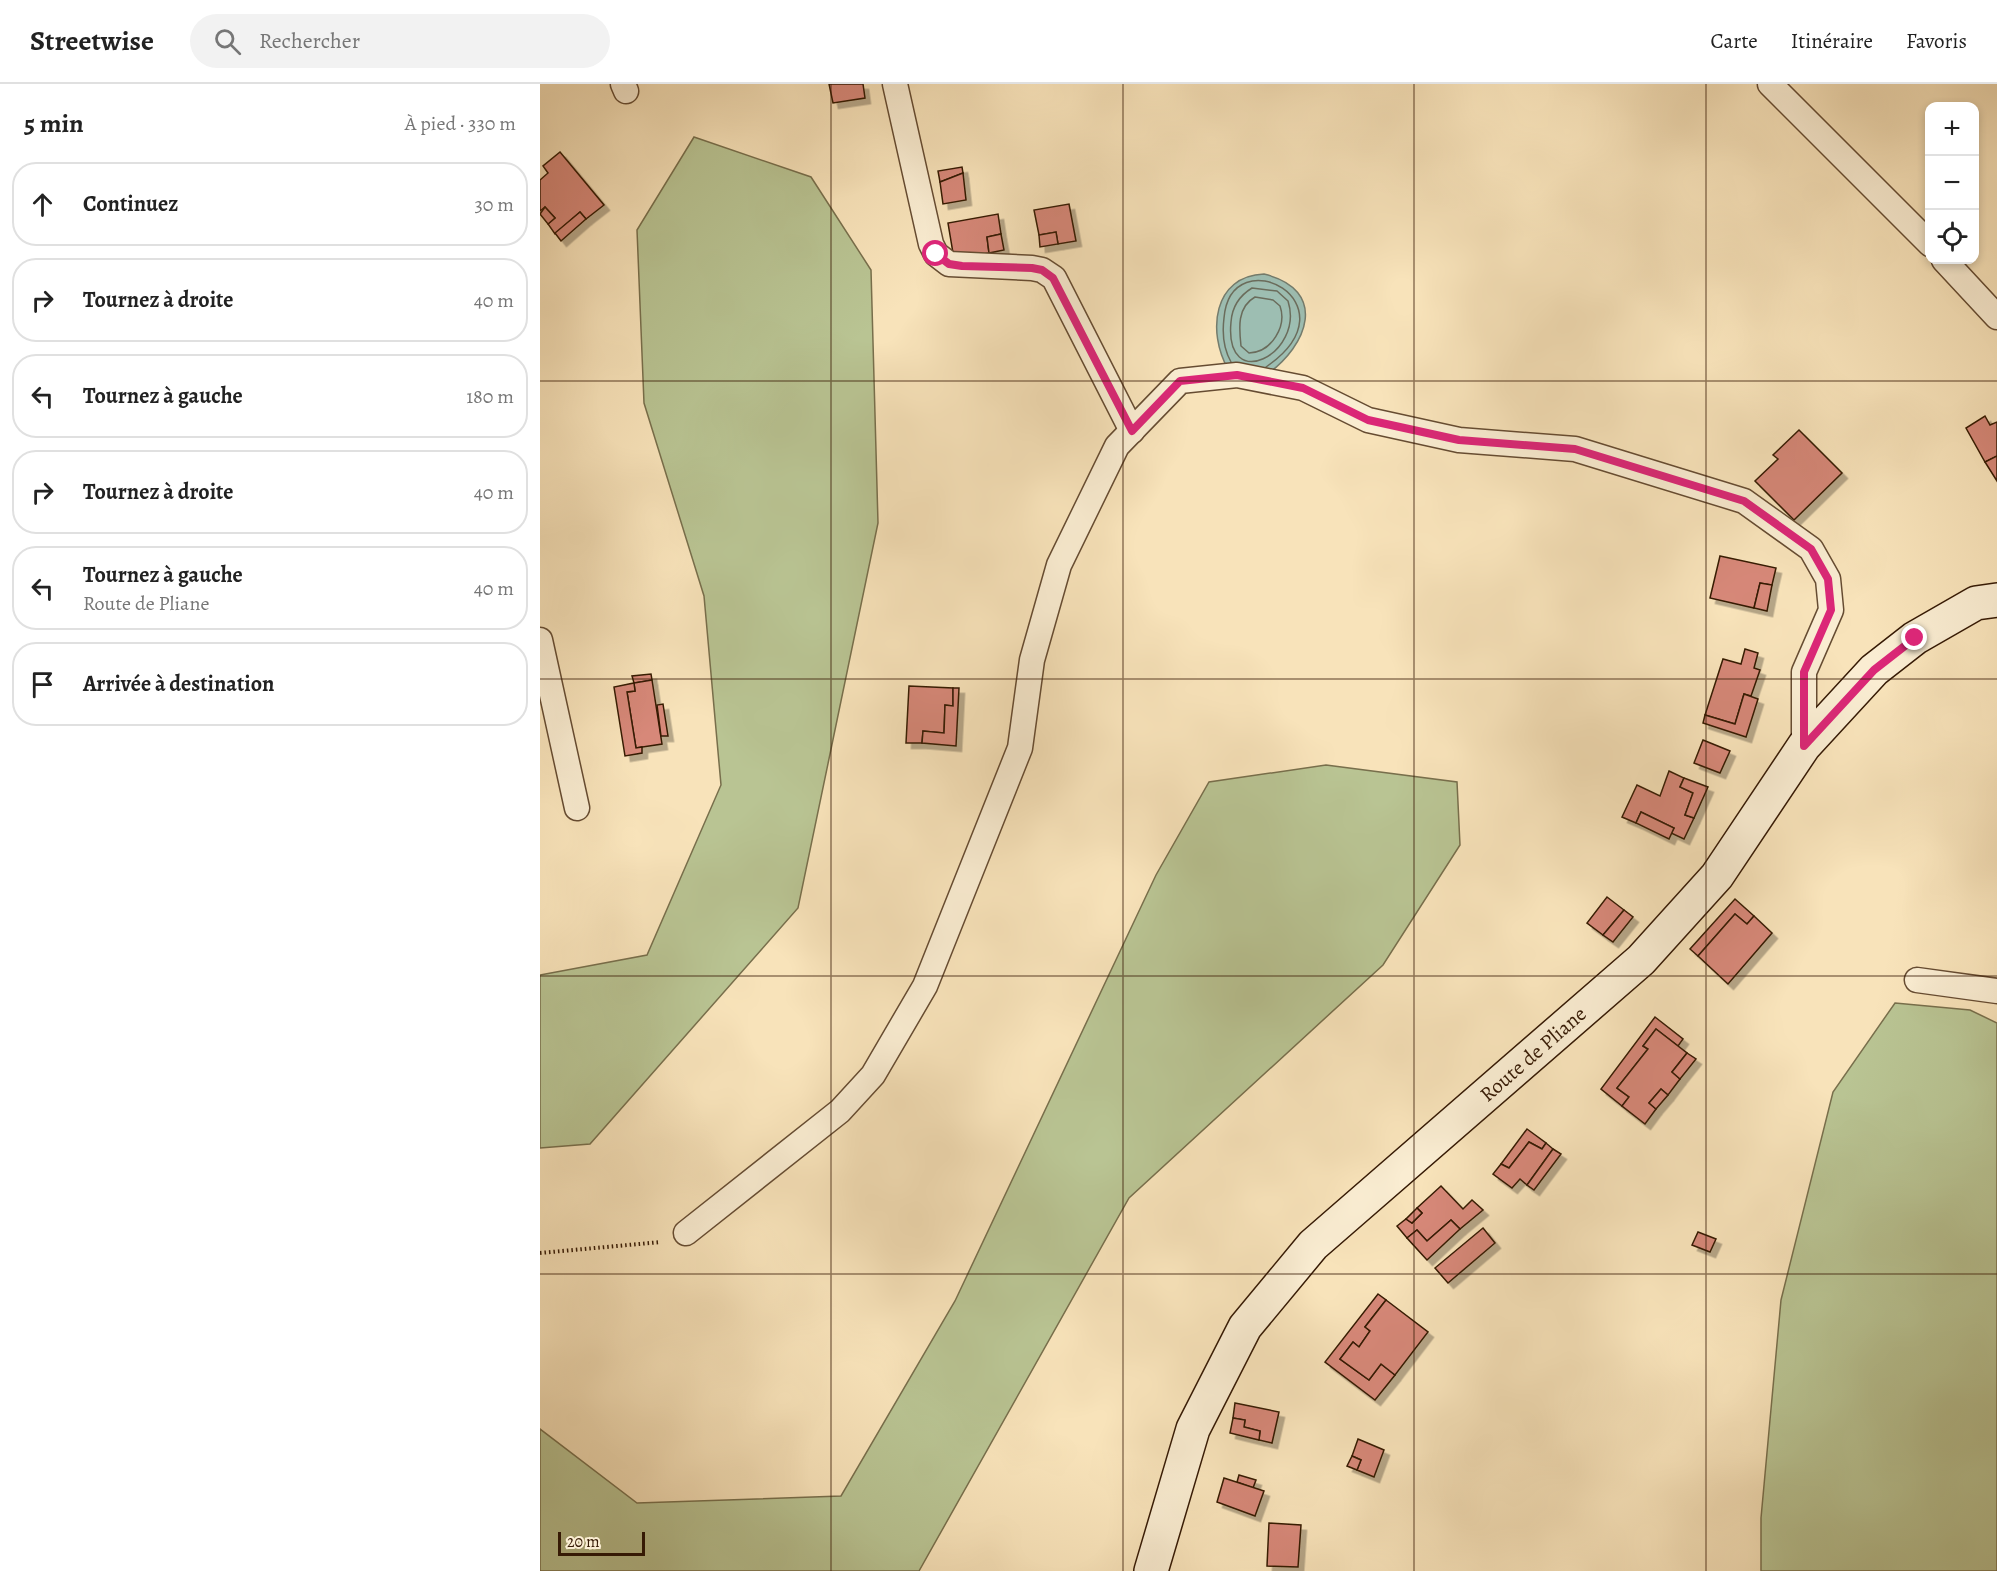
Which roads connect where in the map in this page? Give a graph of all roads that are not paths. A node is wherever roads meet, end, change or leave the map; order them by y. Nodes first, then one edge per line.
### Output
1 (895, 84) edge
2 (1770, 84) edge
3 (1925, 240) edge
4 (1948, 264) edge
5 (1997, 316) edge
6 (1132, 431) junction
7 (1997, 600) edge
8 (540, 640) edge
9 (1804, 746) junction
10 (577, 808) dead end
11 (1917, 980) dead end
12 (1997, 991) edge
13 (686, 1233) road end
14 (1151, 1571) edge

1 - 6 street
2 - 3 street
4 - 5 street
6 - 9 street
6 - 13 street
7 - 9 street, Route de Pliane
8 - 10 street
9 - 14 street, Route de Pliane
11 - 12 street

